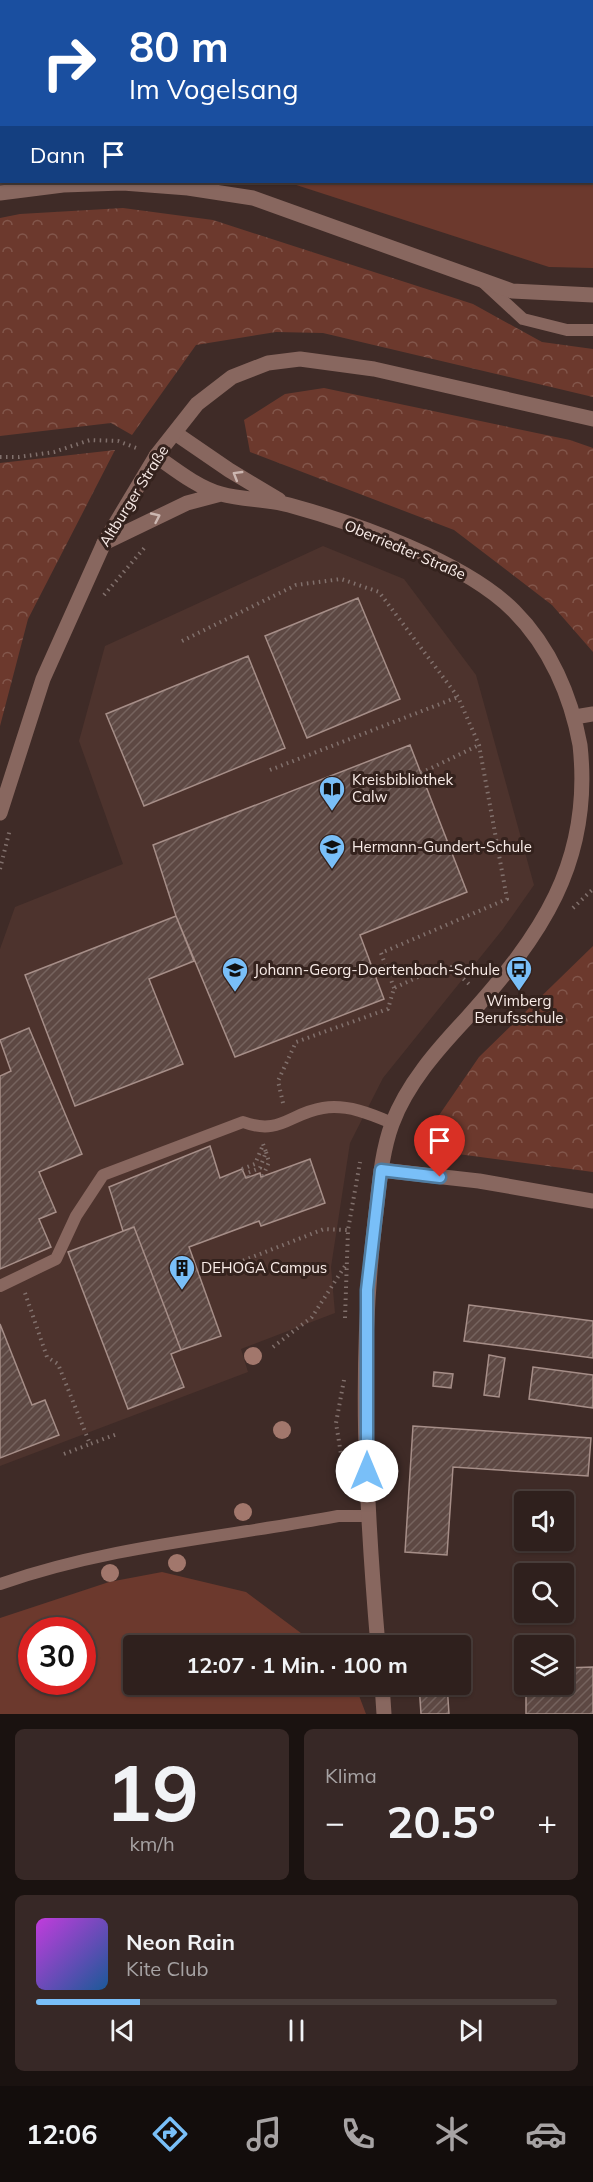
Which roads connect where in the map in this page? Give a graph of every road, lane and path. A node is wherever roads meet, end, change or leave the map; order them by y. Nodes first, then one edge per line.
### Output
1 (0, 193) edge
2 (482, 282) junction
3 (593, 295) edge
4 (593, 330) edge
5 (593, 419) edge
6 (175, 433) junction
7 (156, 456) junction
8 (0, 457) edge
9 (221, 494) junction
10 (287, 504) junction
11 (154, 537) dead end
12 (104, 543) junction
13 (99, 605) dead end
14 (182, 641) dead end
15 (458, 697) junction
16 (593, 714) edge
17 (575, 717) junction
18 (478, 745) junction
19 (270, 770) dead end
20 (421, 773) dead end
21 (0, 813) edge
22 (11, 825) dead end
23 (0, 869) edge
24 (478, 977) dead end
25 (470, 985) junction
26 (394, 988) junction
27 (465, 991) dead end
28 (278, 1081) dead end
29 (392, 1123) junction
30 (264, 1129) junction
31 (263, 1145) junction
32 (266, 1152) junction
33 (361, 1159) dead end
34 (242, 1169) dead end
35 (381, 1170) junction
36 (263, 1176) dead end
37 (248, 1178) dead end
38 (593, 1201) edge
39 (348, 1230) junction
40 (232, 1265) dead end
41 (346, 1265) junction
42 (0, 1286) edge
43 (27, 1299) dead end
44 (345, 1322) dead end
45 (273, 1347) dead end
46 (345, 1375) dead end
47 (117, 1434) dead end
48 (90, 1444) junction
49 (64, 1454) dead end
50 (346, 1482) dead end
51 (367, 1516) junction
52 (0, 1584) edge
53 (377, 1635) edge
54 (383, 1695) edge
55 (384, 1714) edge

1 - 2 street
2 - 3 street
2 - 4 lane
5 - 6 street, Altburger Straße
6 - 7 street, Altburger Straße
10 -> 6 street, Oberriedter Straße
7 - 8 path
7 - 9 street, Oberriedter Straße
7 - 12 street, Altburger Straße
9 - 10 street, Oberriedter Straße
12 -> 9 street, Oberriedter Straße
10 - 17 street, Oberriedter Straße
11 - 13 path
12 - 21 street, Altburger Straße
14 - 15 path
15 - 18 path
15 - 19 path
16 - 17 street
17 - 29 street, Oberriedter Straße
18 - 20 path
18 - 26 path
22 - 23 path
24 - 25 path
25 - 26 path
25 - 27 path
26 - 28 path
29 - 30 lane
29 - 35 street, Oberriedter Straße
30 - 31 path
30 - 42 lane
31 - 32 path
31 - 34 path
32 - 36 path
32 - 37 path
33 - 39 path
35 - 38 street
35 - 51 street, Oberriedter Straße
39 - 40 path
39 - 41 path
41 - 44 path
41 - 45 path
43 - 48 path
46 - 50 path
47 - 48 path
48 - 49 path
51 - 52 lane
51 - 53 street, Oberriedter Straße
54 - 55 street

